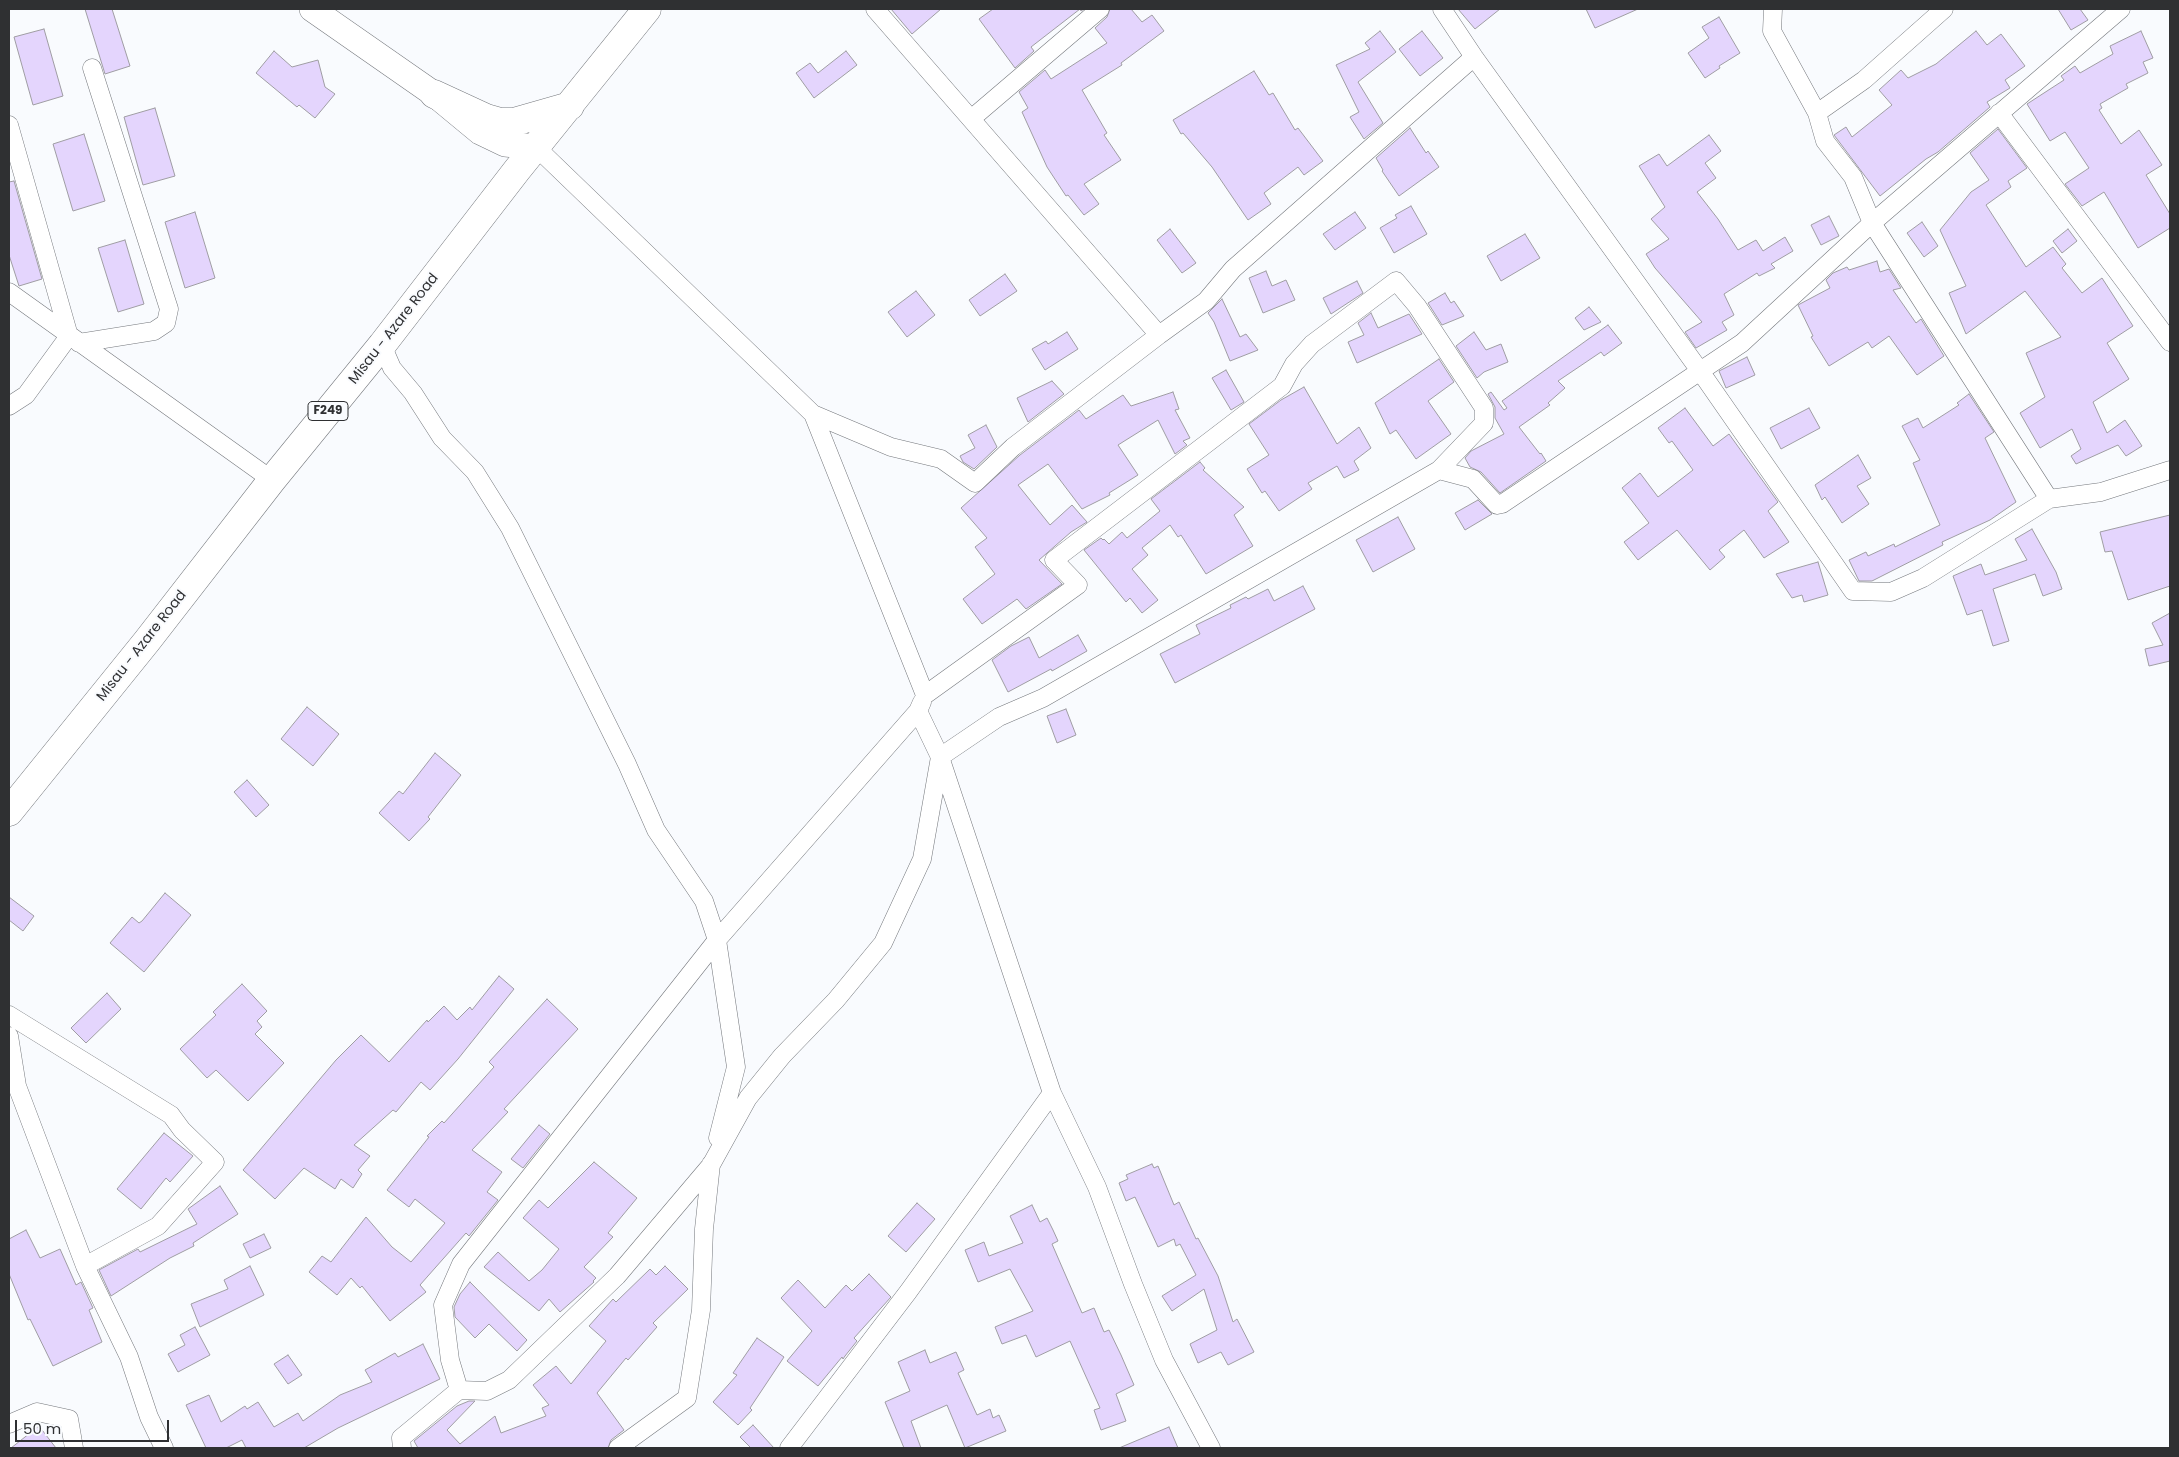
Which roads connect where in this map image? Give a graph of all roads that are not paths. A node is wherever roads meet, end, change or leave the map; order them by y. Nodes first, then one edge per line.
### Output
1 (312, 9) edge
2 (647, 9) edge
3 (875, 9) edge
4 (1100, 9) edge
5 (1442, 9) edge
6 (1774, 9) edge
7 (1944, 9) edge
8 (2121, 9) edge
9 (1474, 57) junction
10 (92, 68) dead end
11 (434, 94) junction
12 (570, 106) junction
13 (1817, 113) junction
14 (1999, 113) junction
15 (971, 119) junction
16 (9, 125) edge
17 (536, 147) junction
18 (1872, 223) junction
19 (9, 292) edge
20 (1159, 335) junction
21 (74, 339) junction
22 (2170, 342) edge
23 (382, 345) junction
24 (1700, 371) junction
25 (9, 406) edge
26 (813, 414) junction
27 (1439, 470) junction
28 (2170, 470) edge
29 (272, 480) junction
30 (2049, 499) junction
31 (925, 694) junction
32 (918, 711) junction
33 (940, 757) junction
34 (9, 812) edge
35 (717, 940) junction
36 (9, 1015) edge
37 (9, 1036) edge
38 (1052, 1093) junction
39 (711, 1165) junction
40 (85, 1266) junction
41 (459, 1390) junction
42 (9, 1424) edge
43 (74, 1448) edge
44 (164, 1448) edge
45 (402, 1448) edge
46 (618, 1448) edge
47 (789, 1448) edge
48 (1211, 1448) edge

1 - 11 street
2 - 12 main road, Misau - Azare Road / F249
3 - 15 street
4 - 15 street
5 - 9 street
6 - 13 street
7 - 13 street
8 - 14 street
9 - 20 street
9 - 24 street
10 - 21 street
11 - 12 main road
11 - 17 street
12 - 17 main road, Misau - Azare Road / F249
13 - 18 street
14 - 18 street
14 - 22 street
15 - 20 street
16 - 21 street
17 - 23 main road, Misau - Azare Road / F249
17 - 26 street
18 - 24 street
18 - 30 street
19 - 21 street
20 - 26 street
21 - 25 street
21 - 29 street
23 - 29 main road, Misau - Azare Road / F249
23 - 35 street
24 - 27 street
24 - 30 street
26 - 31 street
27 - 31 street
27 - 33 street
28 - 30 street
29 - 34 main road, Misau - Azare Road / F249
31 - 32 street
32 - 33 street
32 - 35 street
33 - 38 street
33 - 39 street
35 - 39 street
35 - 41 street
36 - 40 street
37 - 40 street
38 - 47 street
38 - 48 street
39 - 41 street
39 - 46 street
40 - 44 street
41 - 45 street
42 - 43 street

